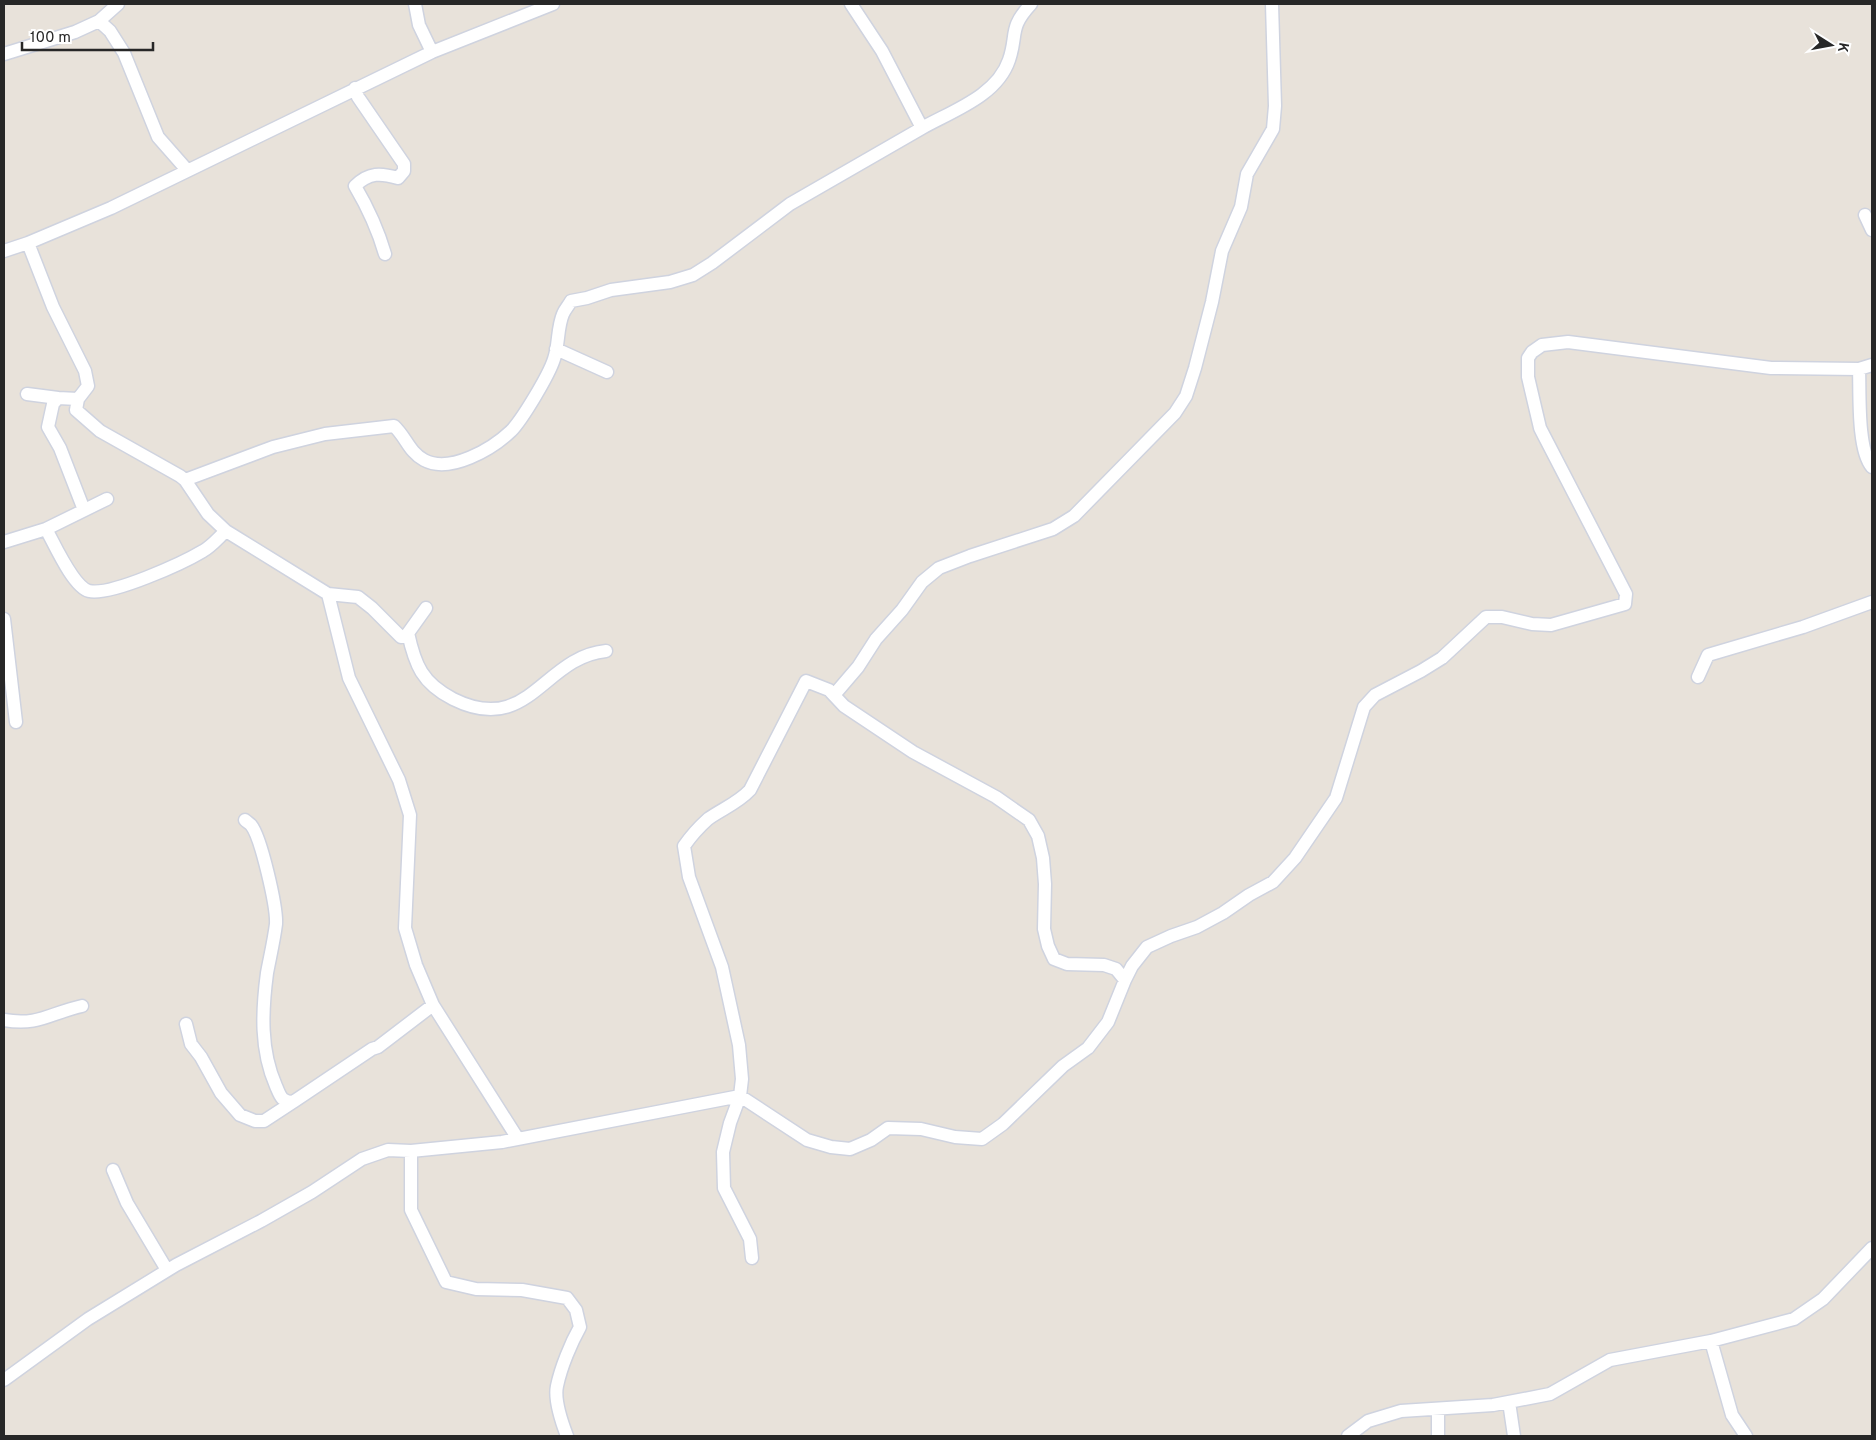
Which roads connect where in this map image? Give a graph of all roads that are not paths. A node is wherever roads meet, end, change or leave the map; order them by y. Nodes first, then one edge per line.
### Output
1 (118, 4) edge
2 (415, 4) edge
3 (553, 4) edge
4 (851, 4) edge
5 (1031, 4) edge
6 (1272, 4) edge
7 (99, 22) junction
8 (432, 52) junction
9 (4, 54) edge
10 (355, 88) junction
11 (922, 128) junction
12 (187, 170) junction
13 (1865, 215) dead end
14 (1872, 230) edge
15 (28, 243) junction
16 (4, 251) edge
17 (385, 254) dead end
18 (556, 349) junction
19 (1872, 365) edge
20 (1859, 369) junction
21 (607, 372) dead end
22 (27, 394) dead end
23 (58, 398) junction
24 (78, 399) junction
25 (1872, 467) edge
26 (185, 480) junction
27 (107, 499) dead end
28 (84, 510) junction
29 (46, 529) junction
30 (226, 530) junction
31 (4, 542) edge
32 (328, 594) junction
33 (1872, 602) edge
34 (426, 608) dead end
35 (4, 619) edge
36 (408, 632) junction
37 (606, 650) dead end
38 (1698, 677) dead end
39 (834, 695) junction
40 (16, 722) dead end
41 (244, 820) dead end
42 (1124, 980) junction
43 (433, 1005) junction
44 (82, 1006) dead end
45 (4, 1020) edge
46 (186, 1024) dead end
47 (740, 1096) junction
48 (293, 1102) junction
49 (518, 1139) junction
50 (411, 1151) junction
51 (113, 1170) dead end
52 (1872, 1248) edge
53 (752, 1258) dead end
54 (167, 1270) junction
55 (1711, 1341) junction
56 (4, 1380) edge
57 (1509, 1402) junction
58 (1438, 1409) junction
59 (568, 1436) edge
60 (1348, 1436) edge
61 (1438, 1436) edge
62 (1514, 1436) edge
63 (1746, 1436) edge

1 - 7 street
2 - 8 street
3 - 8 street
4 - 11 street
5 - 11 street
6 - 39 street
7 - 9 street
7 - 12 street
8 - 10 street
10 - 12 street
10 - 17 street
11 - 18 street
12 - 15 street
13 - 14 street
15 - 16 street
15 - 24 street
18 - 21 street
18 - 26 street
19 - 20 street
20 - 25 street
20 - 42 street
22 - 23 street
23 - 24 street
23 - 28 street
24 - 26 street
26 - 30 street
27 - 28 street
28 - 29 street
29 - 30 street
29 - 31 street
30 - 32 street
32 - 36 street
32 - 43 street
33 - 38 street
34 - 36 street
35 - 40 street
36 - 37 street
39 - 42 street
39 - 47 street
41 - 48 street
42 - 47 street
43 - 48 street
43 - 49 street
44 - 45 street
46 - 48 street
47 - 49 street
47 - 53 street
49 - 50 street
50 - 54 street
50 - 59 street
51 - 54 street
52 - 55 street
54 - 56 street
55 - 57 street
55 - 63 street
57 - 58 street
57 - 62 street
58 - 60 street
58 - 61 street

